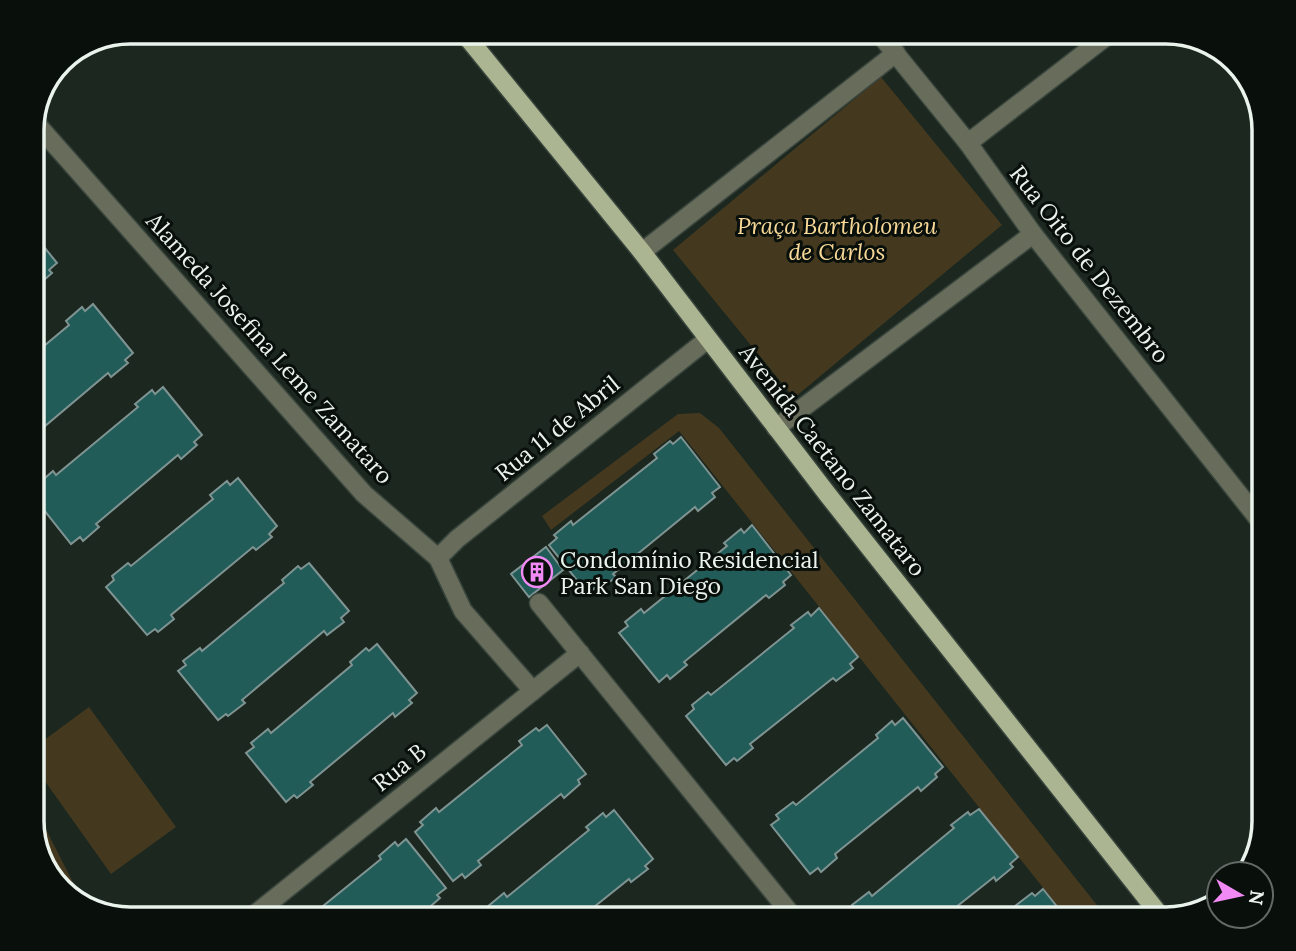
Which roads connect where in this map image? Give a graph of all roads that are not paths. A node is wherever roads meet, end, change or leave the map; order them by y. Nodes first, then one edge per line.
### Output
1 (473, 44) edge
2 (888, 44) edge
3 (1096, 44) edge
4 (896, 53) junction
5 (44, 132) edge
6 (968, 143) junction
7 (1033, 234) junction
8 (642, 252) junction
9 (708, 339) junction
10 (776, 429) junction
11 (1252, 510) edge
12 (438, 558) junction
13 (539, 603) dead end
14 (580, 653) junction
15 (533, 691) junction
16 (264, 907) edge
17 (785, 907) edge
18 (1154, 907) edge

1 - 8 main road, Avenida Caetano Zamataro
2 - 4 street, Rua Oito de Dezembro
3 - 6 street
4 - 6 street, Rua Oito de Dezembro
4 - 8 street
5 - 12 street, Alameda Josefina Leme Zamataro
6 - 7 street, Rua Oito de Dezembro
7 - 10 street
7 - 11 street, Rua Oito de Dezembro
8 - 9 main road, Avenida Caetano Zamataro
9 - 10 main road, Avenida Caetano Zamataro
9 - 12 street, Rua 11 de Abril
10 - 18 main road, Avenida Caetano Zamataro
12 - 15 street, Alameda Josefina Leme Zamataro
13 - 14 street
14 - 15 street, Rua B
14 - 17 street
15 - 16 street, Rua B

